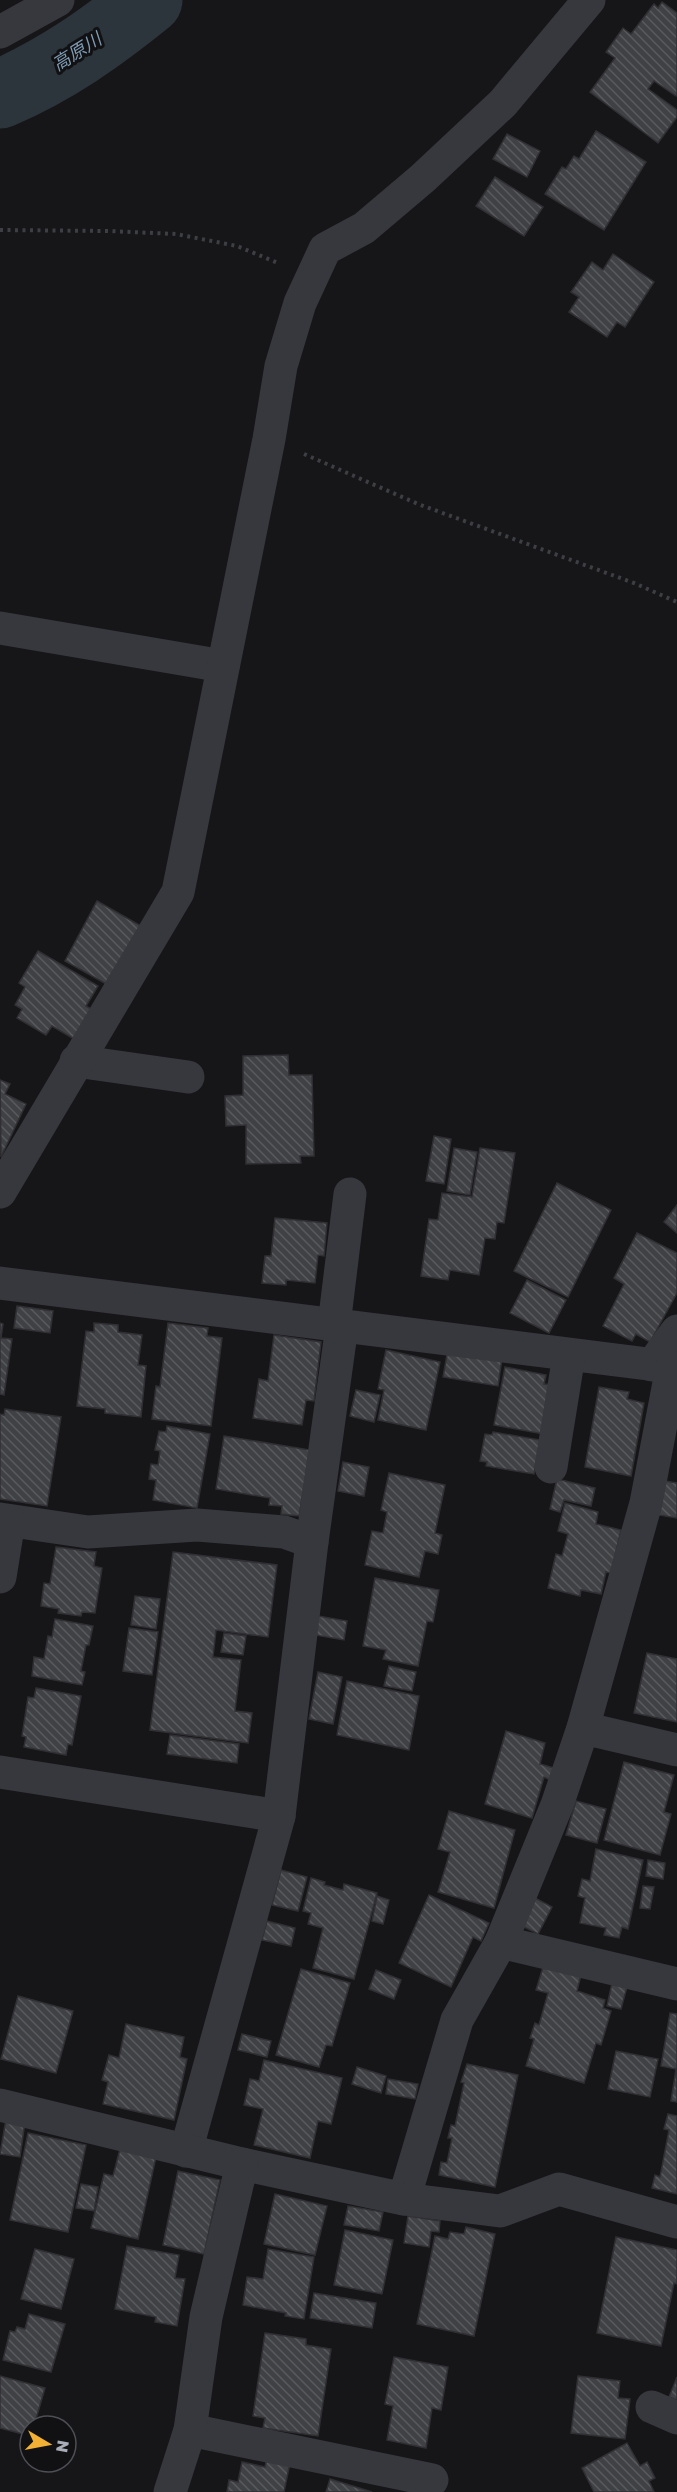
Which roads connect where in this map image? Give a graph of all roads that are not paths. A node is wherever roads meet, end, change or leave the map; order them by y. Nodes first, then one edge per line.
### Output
1 (58, 0) edge
2 (589, 0) edge
3 (0, 32) edge
4 (0, 628) edge
5 (223, 666) junction
6 (76, 1061) junction
7 (188, 1077) dead end
8 (3, 1181) edge
9 (350, 1194) dead end
10 (0, 1283) edge
11 (338, 1325) junction
12 (677, 1331) edge
13 (569, 1354) junction
14 (667, 1367) edge
15 (551, 1467) dead end
16 (5, 1520) edge
17 (312, 1542) junction
18 (0, 1577) edge
19 (583, 1728) junction
20 (677, 1750) edge
21 (0, 1772) edge
22 (279, 1816) junction
23 (501, 1942) junction
24 (677, 1984) edge
25 (0, 2105) edge
26 (186, 2151) junction
27 (243, 2164) junction
28 (404, 2199) junction
29 (677, 2222) edge
30 (190, 2430) junction
31 (432, 2480) dead end
32 (170, 2492) edge

1 - 3 street
2 - 5 street
4 - 5 street
5 - 6 street
6 - 7 street
6 - 8 street
9 - 11 street
10 - 11 street
11 - 13 street
11 - 17 street
12 - 14 street
13 - 14 street
13 - 15 street
14 - 19 street
16 - 17 street
16 - 18 street
17 - 22 street
19 - 20 street
19 - 23 street
21 - 22 street
22 - 26 street
23 - 24 street
23 - 28 street
25 - 26 street
26 - 27 street
27 - 28 street
27 - 30 street
28 - 29 street
30 - 31 street
30 - 32 street

